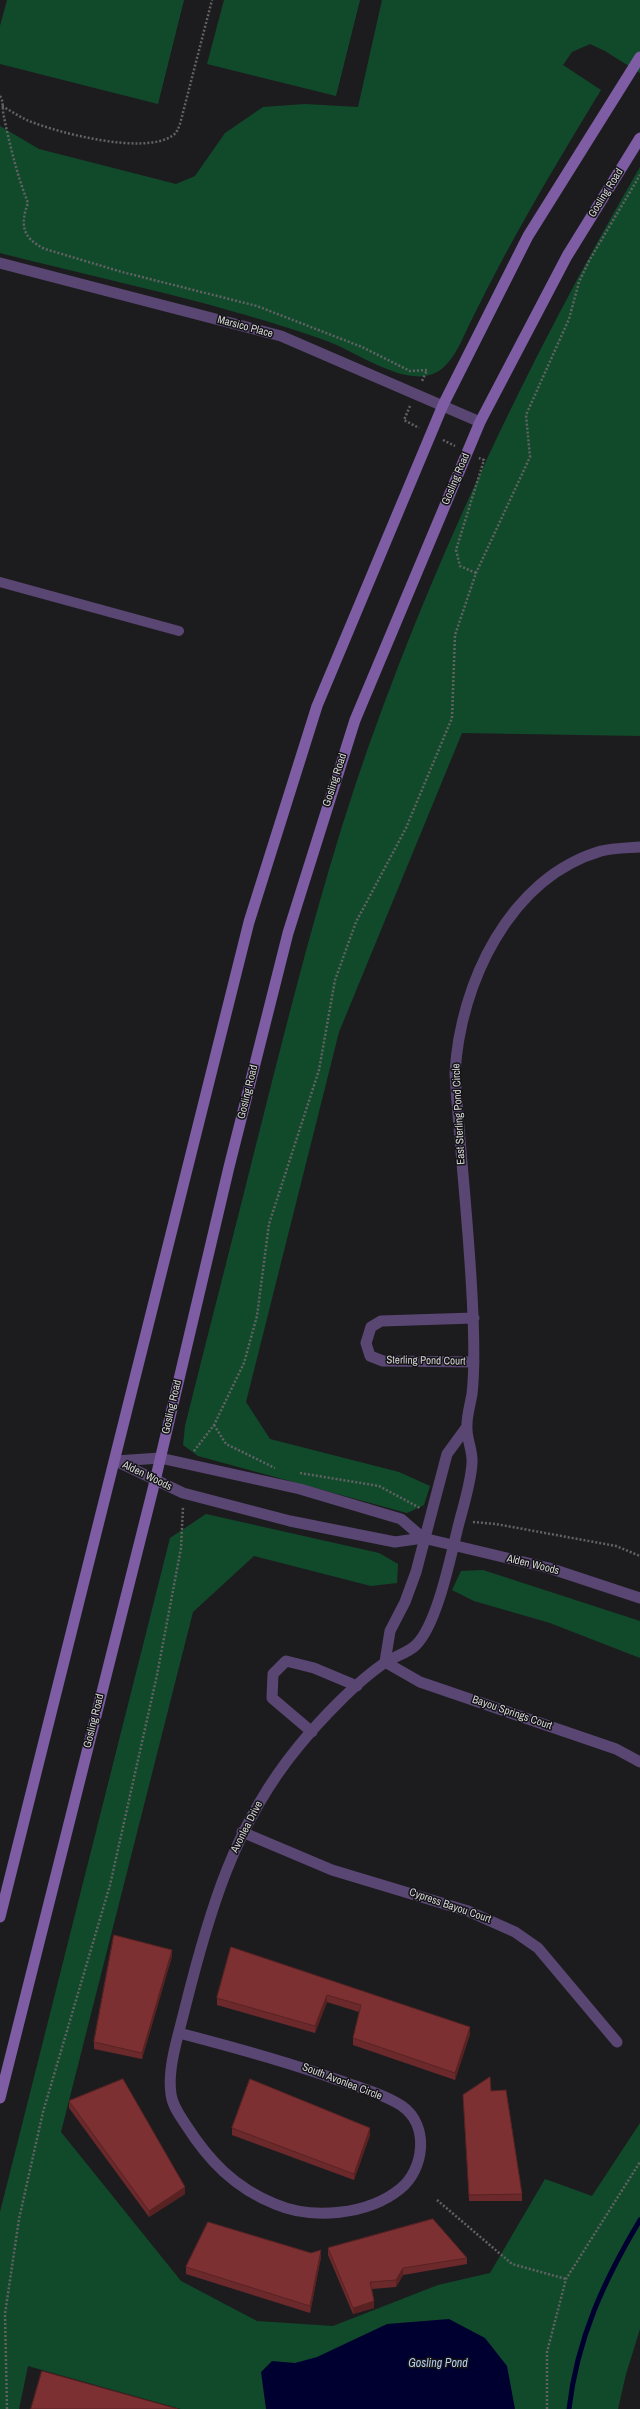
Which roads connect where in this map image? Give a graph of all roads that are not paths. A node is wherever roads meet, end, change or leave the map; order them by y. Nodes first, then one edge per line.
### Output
1 (640, 57) edge
2 (640, 138) edge
3 (0, 263) edge
4 (443, 405) junction
5 (480, 422) junction
6 (0, 582) edge
7 (179, 631) dead end
8 (640, 847) edge
9 (474, 1318) junction
10 (474, 1362) junction
11 (466, 1428) junction
12 (160, 1458) junction
13 (116, 1461) junction
14 (155, 1481) junction
15 (423, 1538) junction
16 (453, 1545) junction
17 (640, 1598) edge
18 (386, 1662) junction
19 (357, 1686) junction
20 (312, 1732) junction
21 (640, 1762) edge
22 (242, 1832) junction
23 (0, 1917) edge
24 (179, 2033) junction
25 (617, 2042) dead end
26 (0, 2098) edge
27 (392, 2196) joint

1 - 4 main road
2 - 5 main road, Gosling Road
3 - 4 street, Marsico Place
4 - 5 street, Marsico Place
4 - 13 main road
5 - 12 main road, Gosling Road
6 - 7 lane
8 - 9 street, East Sterling Pond Circle
9 - 10 street, East Sterling Pond Circle
9 - 10 street, Sterling Pond Court
10 - 11 street, East Sterling Pond Circle
11 - 15 street, East Sterling Pond Circle
11 - 16 street, East Sterling Pond Circle
12 - 13 street, Alden Woods
12 - 14 main road, Gosling Road
12 - 15 street, Alden Woods
13 - 14 street, Alden Woods
13 - 23 main road
14 - 15 street, Alden Woods
14 - 26 main road, Gosling Road
15 - 16 street, Alden Woods
15 - 18 street
16 - 17 street, Alden Woods
16 - 18 street, Avonlea Drive
18 - 19 street, Avonlea Drive
18 - 21 street, Bayou Springs Court
19 - 20 street, Avonlea Drive
19 - 20 street
20 - 22 street, Avonlea Drive
22 - 24 street, Avonlea Drive
22 - 25 street, Cypress Bayou Court
24 - 27 street, Avonlea Drive
24 - 27 street, South Avonlea Circle

